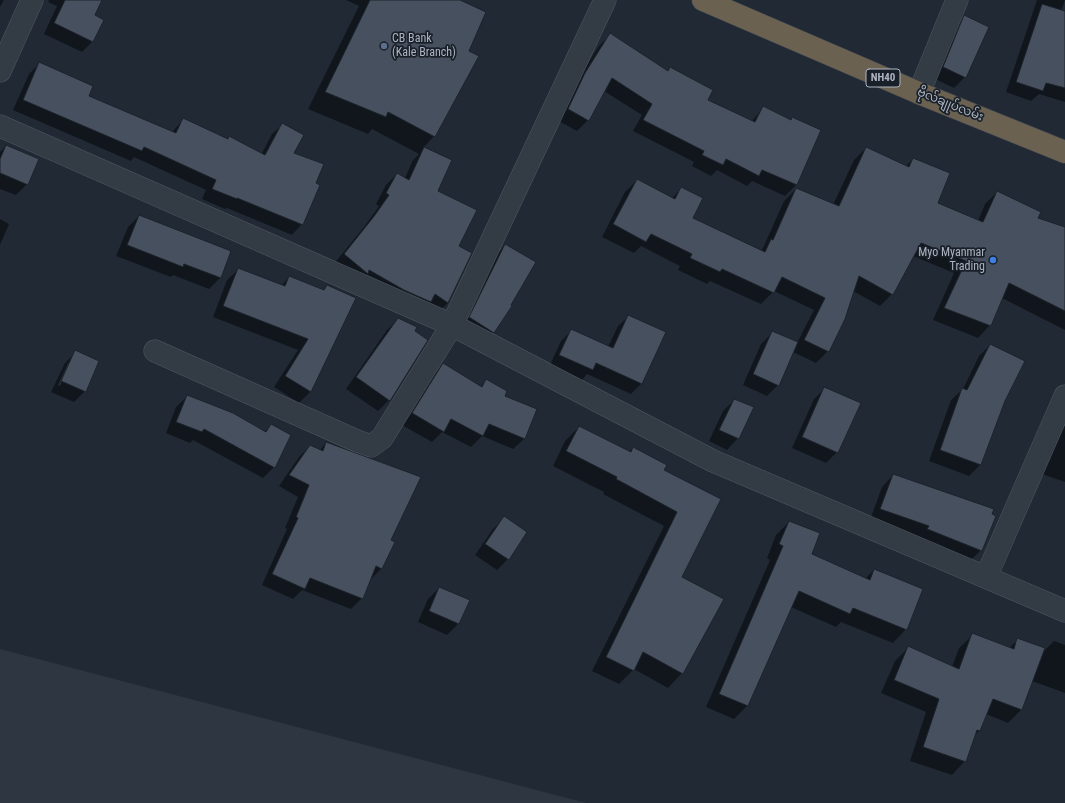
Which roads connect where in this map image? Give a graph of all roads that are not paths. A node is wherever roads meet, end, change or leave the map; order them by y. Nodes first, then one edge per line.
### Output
1 (32, 0) edge
2 (605, 0) edge
3 (703, 0) edge
4 (958, 0) edge
5 (0, 71) edge
6 (919, 93) junction
7 (0, 126) edge
8 (1065, 152) edge
9 (452, 326) junction
10 (154, 351) dead end
11 (1065, 396) edge
12 (986, 577) junction
13 (1065, 611) edge

1 - 5 street
2 - 9 street
3 - 6 highway, ဗိုလ်ချုပ်လမ်း / NH40
4 - 6 street
6 - 8 highway, ဗိုလ်ချုပ်လမ်း / NH40
7 - 9 street
9 - 10 street
9 - 12 street
11 - 12 street
12 - 13 street

